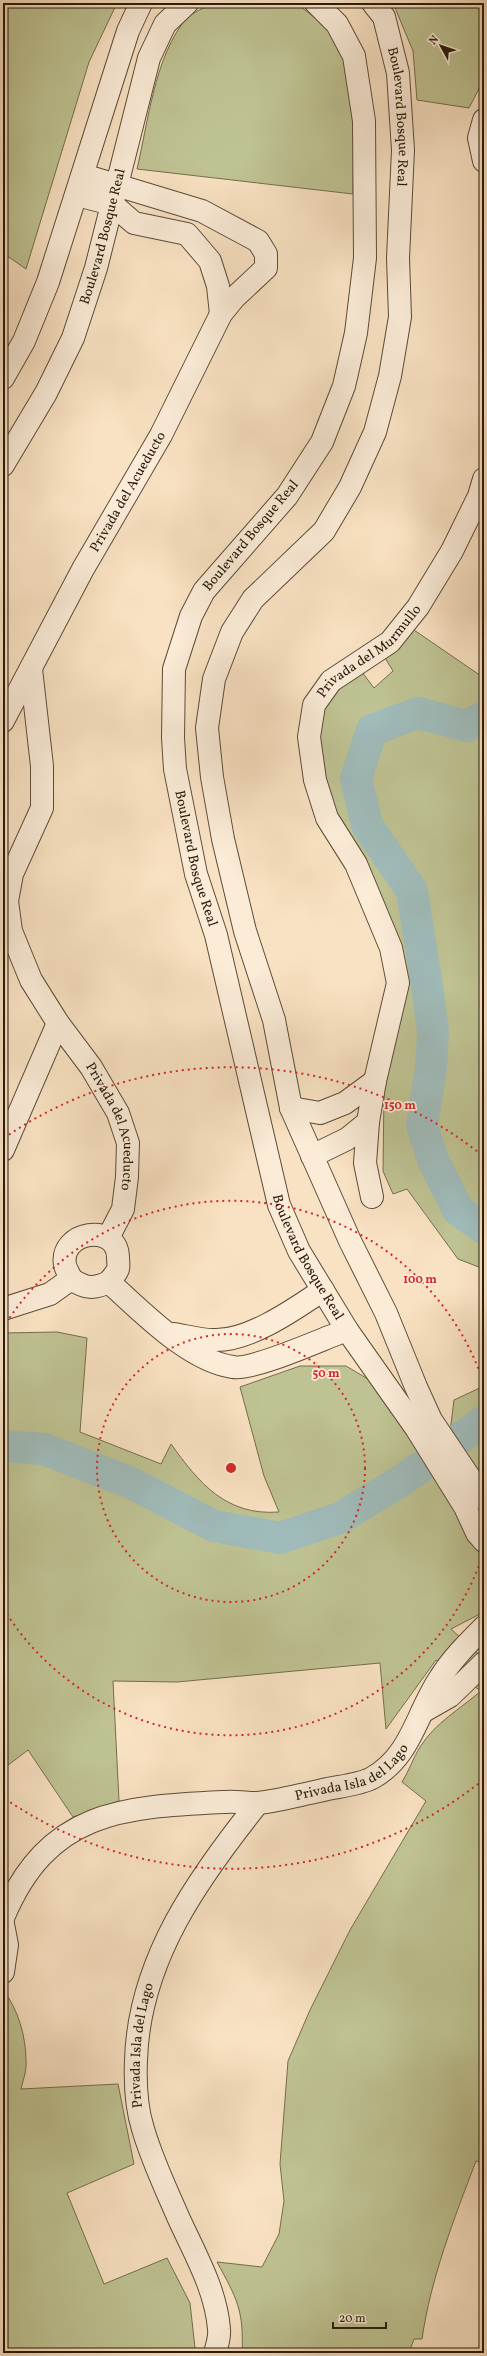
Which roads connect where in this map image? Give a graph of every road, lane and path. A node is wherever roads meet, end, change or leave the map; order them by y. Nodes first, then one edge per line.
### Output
1 (141, 3) edge
2 (187, 3) edge
3 (316, 3) edge
4 (373, 3) edge
5 (484, 120) edge
6 (484, 161) edge
7 (80, 185) junction
8 (114, 195) junction
9 (202, 211) junction
10 (187, 234) junction
11 (365, 258) junction
12 (398, 258) junction
13 (221, 314) junction
14 (3, 378) edge
15 (3, 465) edge
16 (484, 480) edge
17 (30, 669) junction
18 (3, 722) edge
19 (245, 931) junction
20 (216, 935) junction
21 (58, 1023) junction
22 (375, 1081) junction
23 (291, 1108) junction
24 (368, 1122) junction
25 (3, 1150) edge
26 (312, 1156) junction
27 (372, 1197) dead end
28 (108, 1238) junction
29 (71, 1280) junction
30 (109, 1282) junction
31 (323, 1290) junction
32 (3, 1309) edge
33 (261, 1327) junction
34 (348, 1330) junction
35 (164, 1332) junction
36 (275, 1357) junction
37 (424, 1424) junction
38 (478, 1501) edge
39 (484, 1541) edge
40 (484, 1627) edge
41 (484, 1663) edge
42 (422, 1712) junction
43 (258, 1803) junction
44 (3, 1918) edge
45 (3, 1924) edge
46 (3, 1972) edge
47 (215, 2353) edge

1 - 7 street
2 - 8 street, Boulevard Bosque Real
3 - 11 street, Boulevard Bosque Real
4 - 12 street, Boulevard Bosque Real
5 - 6 street
7 - 8 street, Privada del Acueducto
7 - 14 street
8 - 9 street, Privada del Acueducto
8 - 10 street, Privada del Acueducto
8 - 15 street, Boulevard Bosque Real
9 - 10 street
9 - 13 street, Privada del Acueducto
10 - 13 street
11 - 12 street
11 - 20 street, Boulevard Bosque Real
12 - 19 street, Boulevard Bosque Real
13 - 17 street, Privada del Acueducto
16 - 22 street, Privada del Murmullo
17 - 18 street, Privada del Acueducto
17 - 21 street, Privada del Acueducto
19 - 20 street, Boulevard Bosque Real
19 - 23 street, Boulevard Bosque Real
20 - 31 street, Boulevard Bosque Real
21 - 25 street
21 - 28 street, Privada del Acueducto
22 - 23 street
22 - 24 street, Privada del Murmullo
23 - 26 street, Boulevard Bosque Real
24 - 26 street
24 - 27 street, Privada del Murmullo
26 - 37 street, Boulevard Bosque Real
28 - 29 street
28 - 30 street
29 - 30 street
29 - 32 street
30 - 35 street
31 - 33 street
31 - 34 street, Boulevard Bosque Real
33 - 35 street
33 - 36 street
34 - 36 street
34 - 37 street, Boulevard Bosque Real
35 - 36 street
37 - 38 street, Boulevard Bosque Real
38 - 39 street, Boulevard Bosque Real
40 - 42 street, Privada Isla del Lago
41 - 42 street
42 - 43 street, Privada Isla del Lago
43 - 44 street, Privada Isla del Lago
43 - 47 street, Privada Isla del Lago
45 - 46 street

